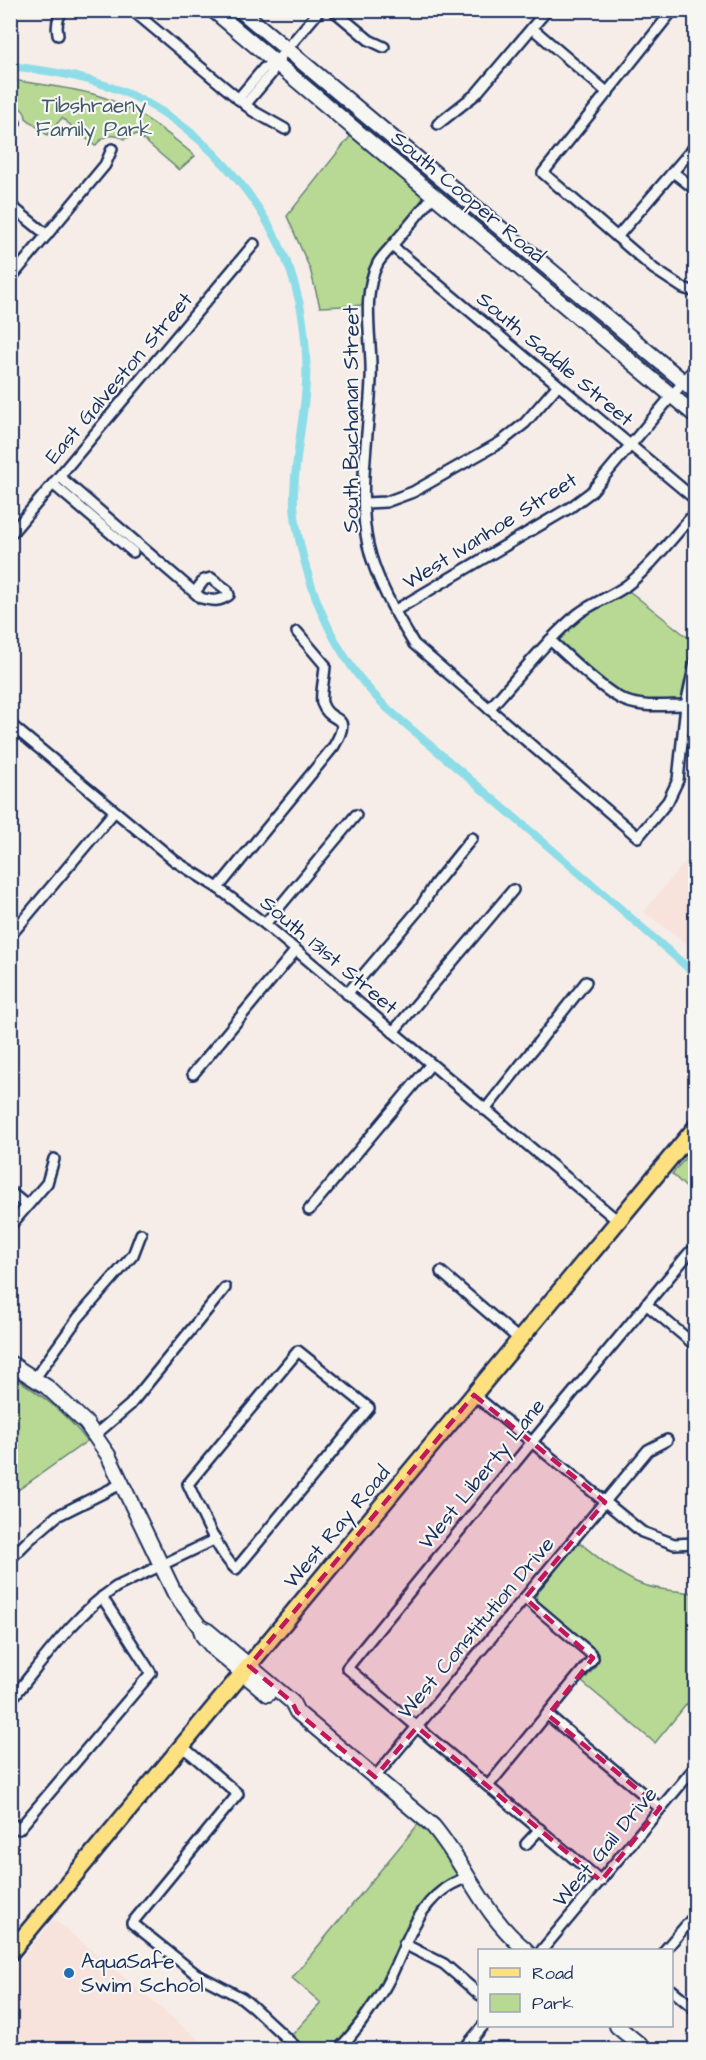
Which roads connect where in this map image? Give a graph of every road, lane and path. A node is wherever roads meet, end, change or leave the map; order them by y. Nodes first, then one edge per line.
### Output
1 (63, 10) edge
2 (132, 10) edge
3 (213, 10) edge
4 (240, 10) edge
5 (320, 10) edge
6 (333, 10) edge
7 (547, 10) edge
8 (673, 10) edge
9 (532, 28) junction
10 (58, 35) dead end
11 (384, 48) dead end
12 (286, 50) junction
13 (275, 63) junction
14 (608, 93) junction
15 (242, 102) junction
16 (438, 124) dead end
17 (285, 129) dead end
18 (696, 145) edge
19 (112, 149) dead end
20 (674, 172) junction
21 (445, 183) junction
22 (696, 190) edge
23 (433, 196) junction
24 (10, 205) edge
25 (47, 235) junction
26 (617, 237) junction
27 (254, 244) dead end
28 (392, 246) junction
29 (10, 279) edge
30 (696, 292) edge
31 (696, 367) edge
32 (683, 381) junction
33 (558, 385) junction
34 (696, 392) edge
35 (671, 396) junction
36 (696, 416) edge
37 (629, 444) junction
38 (57, 481) junction
39 (696, 500) edge
40 (364, 503) junction
41 (696, 512) edge
42 (10, 535) edge
43 (133, 552) dead end
44 (195, 592) dead end
45 (394, 611) junction
46 (297, 632) dead end
47 (550, 640) junction
48 (696, 658) edge
49 (686, 705) junction
50 (489, 709) junction
51 (10, 724) edge
52 (114, 812) junction
53 (356, 815) dead end
54 (472, 838) dead end
55 (218, 888) junction
56 (513, 890) dead end
57 (265, 924) junction
58 (10, 936) edge
59 (296, 950) junction
60 (586, 982) dead end
61 (347, 994) junction
62 (393, 1032) junction
63 (431, 1064) junction
64 (193, 1074) dead end
65 (485, 1110) junction
66 (696, 1127) edge
67 (54, 1159) dead end
68 (10, 1192) edge
69 (27, 1206) junction
70 (309, 1210) dead end
71 (618, 1221) junction
72 (10, 1226) edge
73 (141, 1234) dead end
74 (696, 1249) edge
75 (441, 1272) dead end
76 (225, 1288) dead end
77 (646, 1304) junction
78 (520, 1340) junction
79 (696, 1346) edge
80 (10, 1363) edge
81 (35, 1378) junction
82 (474, 1395) junction
83 (94, 1435) junction
84 (667, 1440) dead end
85 (532, 1442) junction
86 (123, 1483) junction
87 (605, 1502) junction
88 (216, 1539) junction
89 (696, 1544) edge
90 (10, 1559) edge
91 (161, 1566) junction
92 (102, 1597) junction
93 (525, 1598) junction
94 (246, 1670) junction
95 (10, 1701) edge
96 (548, 1714) junction
97 (417, 1727) junction
98 (182, 1746) junction
99 (696, 1766) edge
100 (375, 1777) junction
101 (488, 1786) junction
102 (660, 1808) junction
103 (10, 1822) edge
104 (540, 1829) junction
105 (526, 1844) dead end
106 (467, 1876) junction
107 (601, 1881) junction
108 (696, 1914) edge
109 (13, 1944) edge
110 (404, 1944) junction
111 (525, 1949) edge
112 (543, 1949) edge
113 (666, 1949) edge
114 (673, 1991) edge
115 (478, 1993) edge
116 (696, 2010) edge
117 (481, 2027) edge
118 (619, 2027) edge
119 (299, 2049) edge
120 (338, 2049) edge
121 (463, 2049) edge
122 (646, 2049) edge

1 - 10 street
2 - 15 street
3 - 13 main road, South Cooper Road
4 - 12 main road, South Cooper Road
5 - 12 street
6 - 11 street
7 - 9 street
8 - 14 street
9 - 14 street
9 - 16 street
12 - 13 street
12 - 21 main road, South Cooper Road
13 - 15 street
13 - 23 main road, South Cooper Road
14 - 26 street
15 - 17 street
18 - 20 street
19 - 25 street
20 - 22 street
20 - 26 street
21 - 23 main road
21 - 32 main road, South Cooper Road
23 - 28 street, South Buchanan Street
23 - 35 main road, South Cooper Road
24 - 25 street
25 - 29 street
26 - 30 street
27 - 38 street, East Galveston Street
28 - 33 street, South Saddle Street
28 - 40 street, South Buchanan Street
31 - 32 street, West Ivanhoe Street
32 - 34 main road, South Cooper Road
32 - 35 street, West Ivanhoe Street
33 - 37 street, South Saddle Street
33 - 40 street
35 - 36 main road, South Cooper Road
35 - 37 street, West Ivanhoe Street
37 - 39 street, South Saddle Street
37 - 45 street, West Ivanhoe Street
38 - 42 street, East Galveston Street
38 - 43 street
38 - 44 street
40 - 45 street, South Buchanan Street
41 - 47 street
45 - 50 street, South Buchanan Street
46 - 55 street
47 - 49 street
47 - 50 street
48 - 49 street
49 - 50 street, South Buchanan Street
51 - 52 street, South 131st Street
52 - 55 street, South 131st Street
52 - 58 street
53 - 57 street
54 - 61 street
55 - 57 street, South 131st Street
56 - 62 street
57 - 59 street, South 131st Street
59 - 61 street, South 131st Street
59 - 64 street
60 - 65 street
61 - 62 street, South 131st Street
62 - 63 street, South 131st Street
63 - 65 street, South 131st Street
63 - 70 street
65 - 71 street, South 131st Street
66 - 71 main road, West Ray Road
67 - 69 street
68 - 69 street
69 - 72 street
71 - 78 main road, West Ray Road
73 - 81 street
74 - 77 street, West Liberty Lane
75 - 78 street
76 - 83 street
77 - 79 street
77 - 85 street, West Liberty Lane
78 - 82 main road, West Ray Road
80 - 81 main road
81 - 83 main road
82 - 85 street
82 - 94 main road, West Ray Road
83 - 86 main road
84 - 87 street, West Constitution Drive
85 - 87 street
85 - 97 street, West Liberty Lane
86 - 90 street
86 - 91 main road
87 - 89 street
87 - 93 street, West Constitution Drive
88 - 88 street
88 - 91 street
91 - 92 street
91 - 94 main road
92 - 95 street
92 - 103 street
93 - 96 street
93 - 97 street, West Constitution Drive
94 - 98 main road, West Ray Road
94 - 100 main road
96 - 101 street
96 - 102 street
97 - 100 street, West Constitution Drive
97 - 101 street
98 - 109 main road, West Ray Road
98 - 119 street
99 - 102 street, West Gail Drive
100 - 106 main road
101 - 104 street
102 - 107 street, West Gail Drive
104 - 105 street
104 - 107 street
106 - 110 street
106 - 111 main road
107 - 112 street, West Gail Drive
108 - 113 street
110 - 115 street
110 - 120 street
114 - 116 street
117 - 121 street
118 - 122 main road

